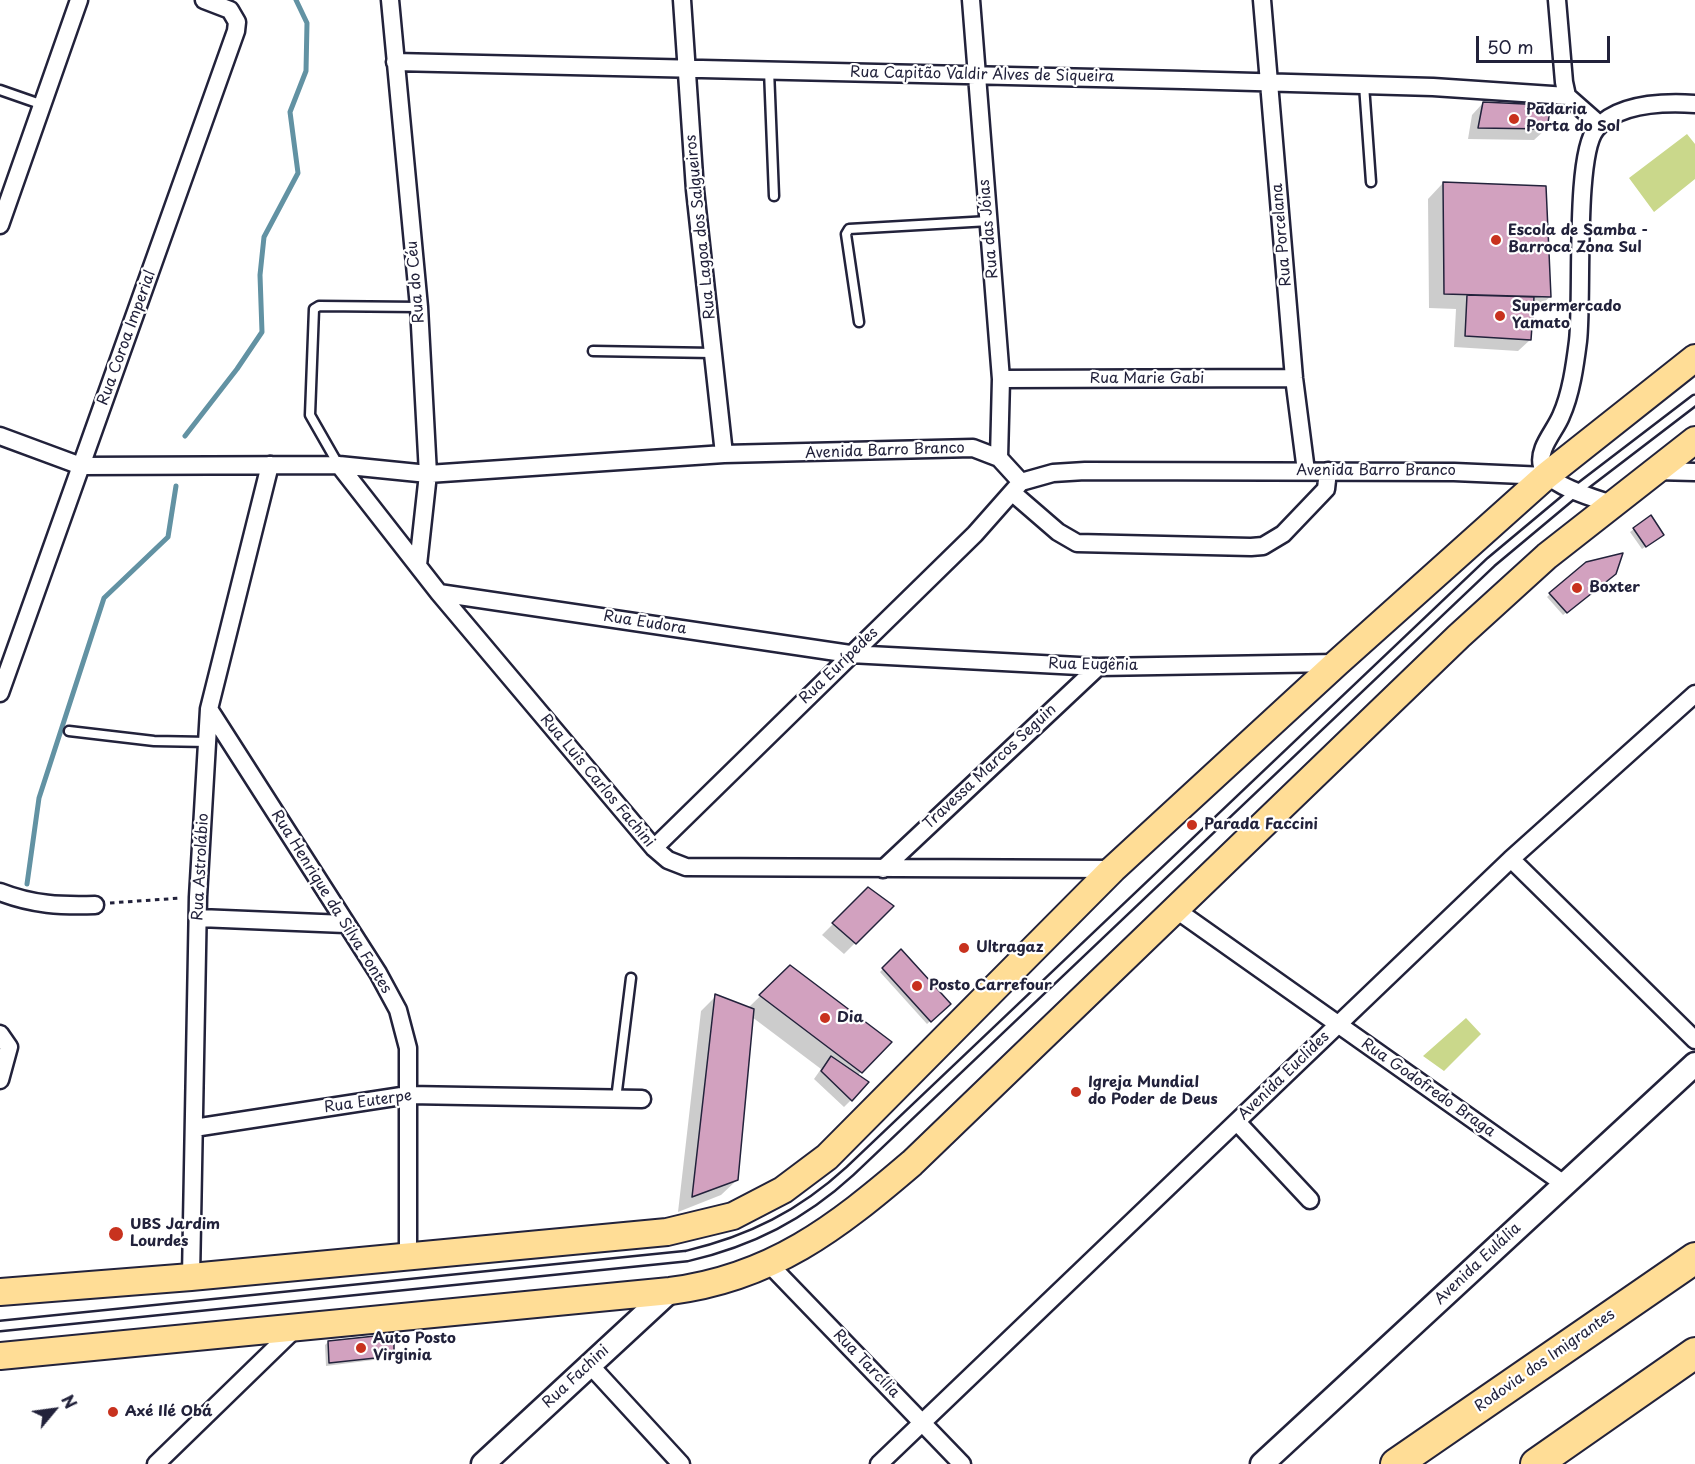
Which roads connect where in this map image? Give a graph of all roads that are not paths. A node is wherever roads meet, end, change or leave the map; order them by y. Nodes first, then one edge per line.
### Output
1 (79, 0) edge
2 (390, 0) edge
3 (682, 0) edge
4 (971, 0) edge
5 (1262, 0) edge
6 (1557, 0) edge
7 (212, 1) edge
8 (395, 62) junction
9 (687, 68) junction
10 (769, 70) junction
11 (976, 74) junction
12 (1269, 82) junction
13 (1364, 85) junction
14 (0, 90) edge
15 (1567, 96) junction
16 (1695, 104) edge
17 (43, 105) junction
18 (1600, 125) junction
19 (1371, 182) dead end
20 (774, 196) dead end
21 (989, 221) junction
22 (0, 225) edge
23 (418, 307) junction
24 (859, 322) dead end
25 (593, 351) dead end
26 (713, 353) junction
27 (1695, 358) edge
28 (1294, 378) junction
29 (1001, 380) junction
30 (1695, 400) edge
31 (0, 436) edge
32 (1695, 440) edge
33 (724, 454) junction
34 (999, 458) junction
35 (270, 465) junction
36 (339, 465) junction
37 (81, 466) junction
38 (1306, 471) junction
39 (1328, 471) junction
40 (1655, 471) junction
41 (1695, 472) edge
42 (428, 474) junction
43 (1546, 476) junction
44 (1018, 488) junction
45 (1576, 491) junction
46 (1612, 504) junction
47 (418, 565) junction
48 (439, 592) junction
49 (850, 654) junction
50 (1337, 663) junction
51 (1098, 667) junction
52 (0, 693) edge
53 (1695, 694) edge
54 (209, 710) junction
55 (69, 730) dead end
56 (208, 742) junction
57 (654, 848) junction
58 (1511, 859) junction
59 (883, 868) junction
60 (1113, 869) junction
61 (0, 892) edge
62 (95, 904) road end
63 (1174, 909) junction
64 (199, 918) junction
65 (345, 924) junction
66 (631, 978) dead end
67 (1337, 1024) junction
68 (0, 1034) edge
69 (1695, 1040) edge
70 (1695, 1064) edge
71 (0, 1080) edge
72 (408, 1095) junction
73 (616, 1099) junction
74 (642, 1099) dead end
75 (1237, 1122) junction
76 (194, 1128) junction
77 (1564, 1184) junction
78 (1310, 1200) dead end
79 (408, 1255) junction
80 (1695, 1258) edge
81 (770, 1265) junction
82 (191, 1277) junction
83 (670, 1291) junction
84 (0, 1292) edge
85 (0, 1326) edge
86 (298, 1326) junction
87 (1695, 1353) edge
88 (0, 1356) edge
89 (590, 1365) junction
90 (923, 1423) junction
91 (156, 1464) edge
92 (483, 1464) edge
93 (681, 1464) edge
94 (879, 1464) edge
95 (962, 1464) edge
96 (1262, 1464) edge
97 (1396, 1464) edge
98 (1536, 1464) edge

1 - 17 street
2 - 8 street, Rua do Céu
3 - 9 street, Rua Lagoa dos Salgueiros
4 - 11 street, Rua das Jóias
5 - 12 street, Rua Porcelana
6 - 15 street
7 - 37 street, Rua Coroa Imperial
8 - 9 street, Rua Capitão Valdir Alves de Siqueira
8 - 23 street, Rua do Céu
9 - 10 street, Rua Capitão Valdir Alves de Siqueira
9 - 26 street, Rua Lagoa dos Salgueiros
10 - 11 street, Rua Capitão Valdir Alves de Siqueira
10 - 20 lane
11 - 12 street, Rua Capitão Valdir Alves de Siqueira
11 - 21 street, Rua das Jóias
12 - 13 street, Rua Capitão Valdir Alves de Siqueira
12 - 28 street, Rua Porcelana
13 - 15 street, Rua Capitão Valdir Alves de Siqueira
13 - 19 lane
14 - 17 lane
15 - 18 street
16 - 18 street
17 - 22 street
18 - 43 street
21 - 24 lane
21 - 29 street, Rua das Jóias
23 - 36 lane
23 - 42 street, Rua do Céu
25 - 26 lane
26 - 33 street, Rua Lagoa dos Salgueiros
27 - 43 main road
28 - 29 street, Rua Marie Gabi
28 - 38 street, Rua Porcelana
29 - 34 street, Rua das Jóias
30 - 45 lane
31 - 37 street
32 - 40 main road
33 - 34 street, Avenida Barro Branco
33 - 42 street, Avenida Barro Branco
34 - 44 street, Avenida Barro Branco
35 - 36 street
35 - 37 street
35 - 54 street, Rua Astrolábio
36 - 42 street, Avenida Barro Branco
36 - 47 street, Rua Luis Carlos Fachini
37 - 52 street, Rua Coroa Imperial
38 - 39 street, Avenida Barro Branco
38 - 44 street, Avenida Barro Branco
39 - 43 street, Avenida Barro Branco
39 - 44 street
40 - 41 street
40 - 46 main road
42 - 47 street, Rua do Céu
43 - 45 street
43 - 50 main road
44 - 49 street, Rua Eurípedes
45 - 46 street
45 - 85 lane
46 - 63 main road
47 - 48 street, Rua Luis Carlos Fachini
48 - 49 street, Rua Eudora
48 - 57 street, Rua Luis Carlos Fachini
49 - 51 street, Rua Eugênia
49 - 57 street, Rua Eurípedes
50 - 51 street, Rua Eugênia
50 - 60 main road
51 - 59 street, Travessa Marcos Seguin
53 - 58 street, Avenida Euclides
54 - 56 street, Rua Astrolábio
54 - 65 street, Rua Henrique da Silva Fontes
55 - 56 lane
56 - 64 street, Rua Astrolábio
57 - 59 street, Rua Luis Carlos Fachini
58 - 67 street, Avenida Euclides
58 - 69 street
59 - 60 street, Rua Luis Carlos Fachini
60 - 79 main road
61 - 62 street
63 - 67 street, Rua Godofredo Braga
63 - 81 main road
64 - 65 street
64 - 76 street, Rua Astrolábio
65 - 72 street, Rua Henrique da Silva Fontes
66 - 73 lane
67 - 75 street, Avenida Euclides
67 - 77 street, Rua Godofredo Braga
68 - 71 street
70 - 77 street, Avenida Eulália
72 - 73 street, Rua Euterpe
72 - 76 street, Rua Euterpe
72 - 79 street, Rua Henrique da Silva Fontes
73 - 74 street, Rua Euterpe
75 - 78 street
75 - 90 street, Avenida Euclides
76 - 82 street, Rua Astrolábio
77 - 96 street, Avenida Eulália
79 - 82 main road
80 - 97 highway, Rodovia dos Imigrantes
81 - 83 main road
81 - 90 street, Rua Tarcília
82 - 84 main road
83 - 86 main road
83 - 89 street, Rua Fachini
86 - 88 main road
86 - 91 street
87 - 98 highway
89 - 92 street, Rua Fachini
89 - 93 street
90 - 94 street, Avenida Euclides
90 - 95 street, Rua Tarcília

